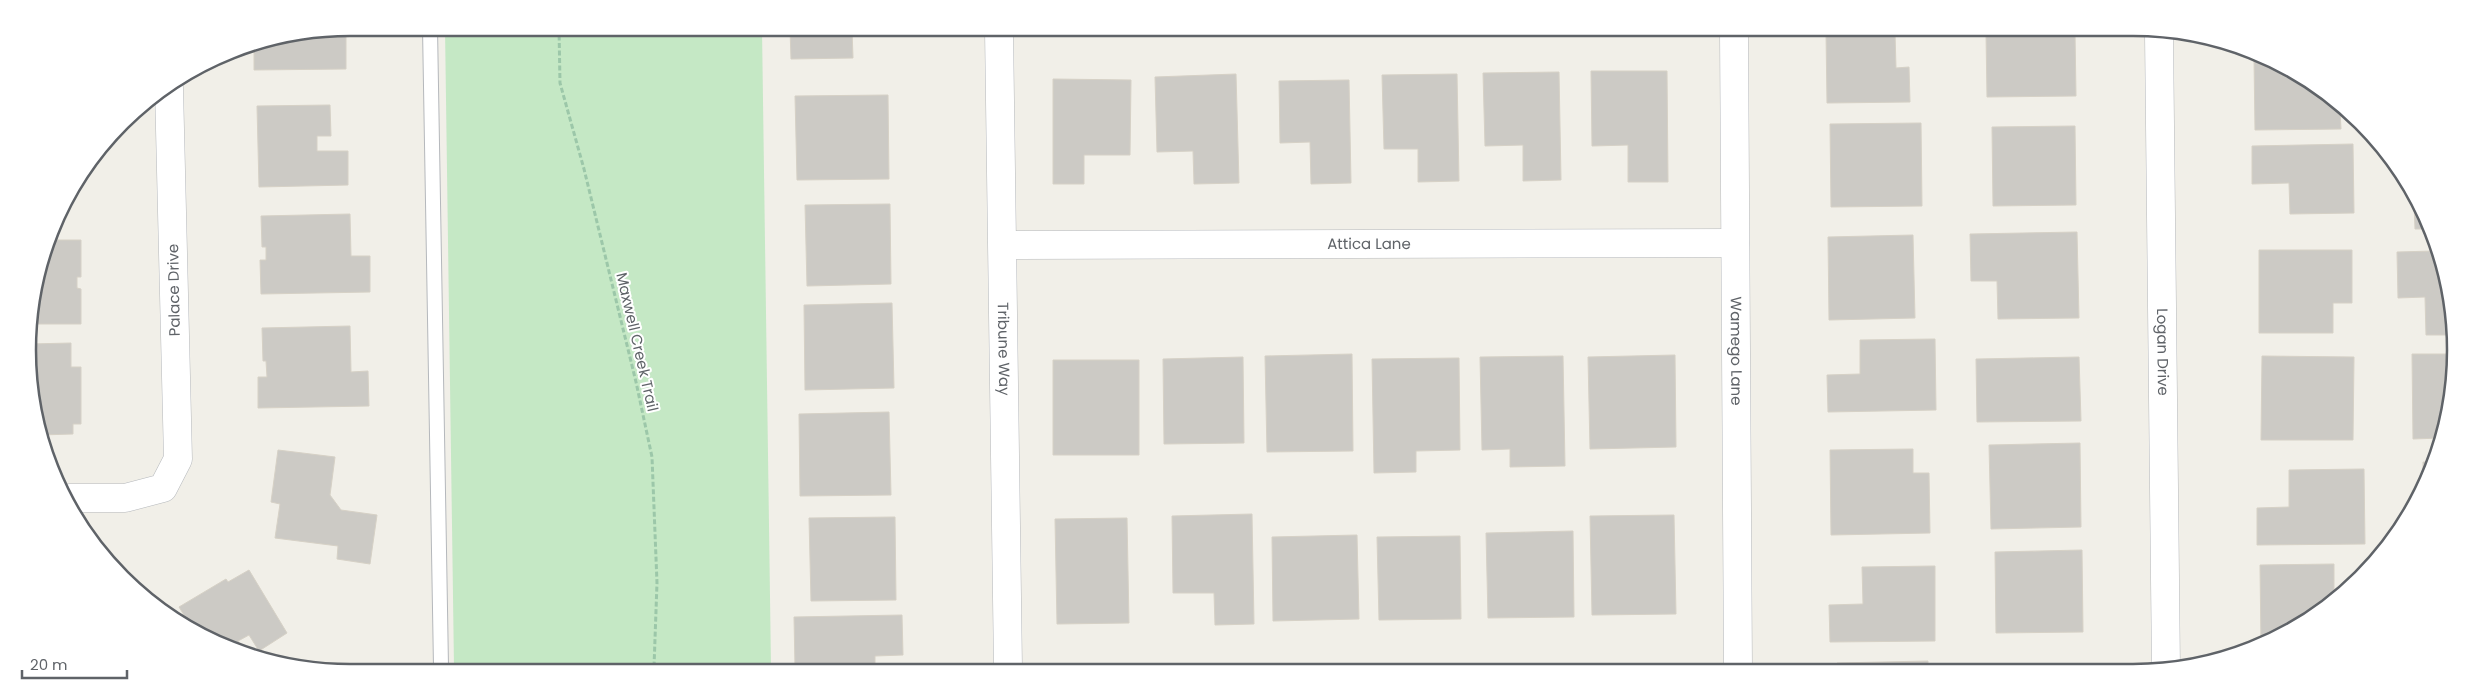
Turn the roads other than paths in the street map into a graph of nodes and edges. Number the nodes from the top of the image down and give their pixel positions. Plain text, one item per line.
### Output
1 (430, 36) edge
2 (999, 36) edge
3 (1734, 36) edge
4 (2159, 38) edge
5 (168, 95) edge
6 (1735, 243) junction
7 (1004, 245) junction
8 (74, 498) edge
9 (2166, 662) edge
10 (441, 664) edge
11 (1008, 664) edge
12 (1738, 664) edge

1 - 10 lane
2 - 7 street, Tribune Way
3 - 6 street, Wamego Lane
4 - 9 street, Logan Drive
5 - 8 street, Palace Drive
6 - 7 street, Attica Lane
6 - 12 street, Wamego Lane
7 - 11 street, Tribune Way

